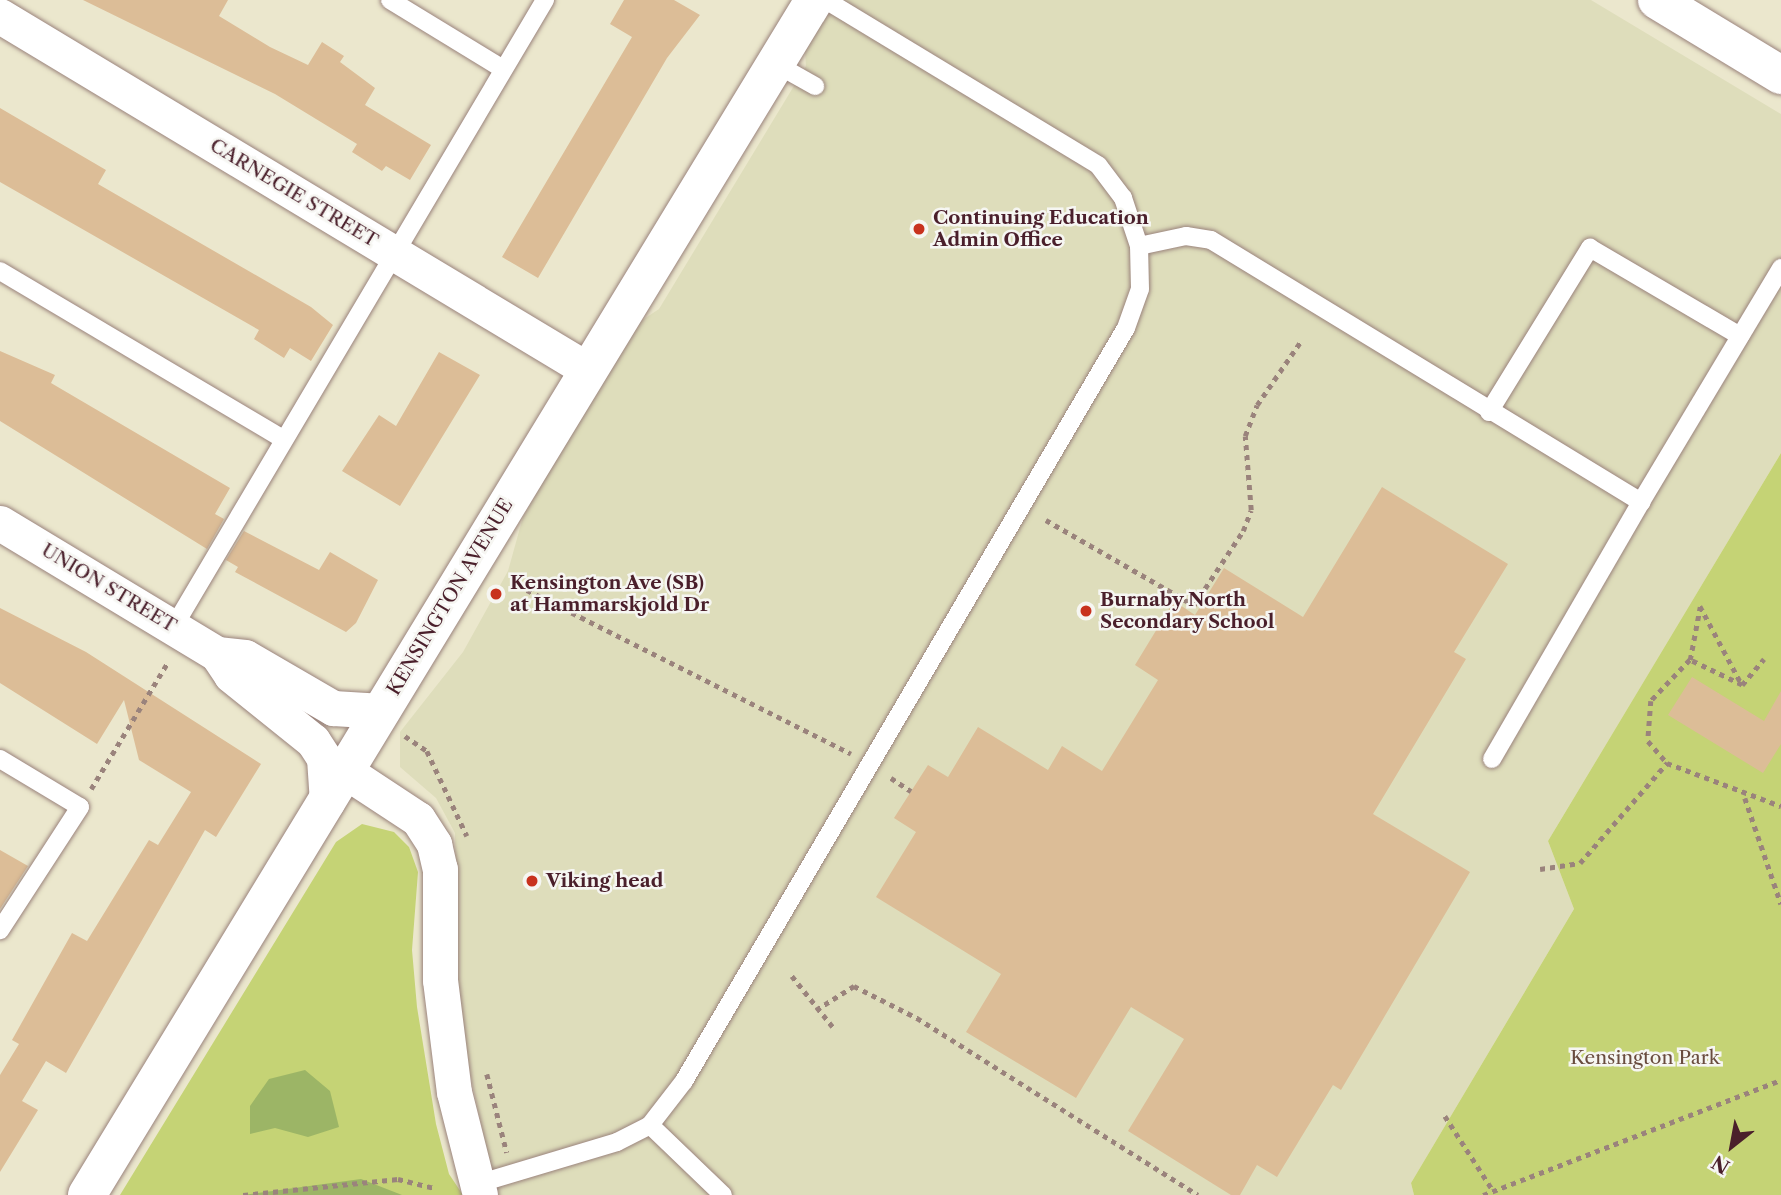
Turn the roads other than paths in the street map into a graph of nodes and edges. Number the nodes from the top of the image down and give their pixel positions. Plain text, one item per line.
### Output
1 (390, 0) edge
2 (545, 0) edge
3 (1657, 0) edge
4 (811, 2) edge
5 (0, 16) edge
6 (775, 64) junction
7 (503, 69) junction
8 (1781, 75) edge
9 (815, 86) dead end
10 (1139, 246) junction
11 (395, 254) junction
12 (1781, 268) edge
13 (0, 271) edge
14 (1740, 336) junction
15 (588, 370) junction
16 (1489, 412) junction
17 (283, 439) junction
18 (1641, 502) junction
19 (0, 523) edge
20 (179, 631) junction
21 (217, 654) junction
22 (382, 711) junction
23 (0, 759) edge
24 (1492, 759) dead end
25 (336, 786) junction
26 (0, 930) edge
27 (650, 1125) junction
28 (479, 1189) edge
29 (87, 1195) edge
30 (723, 1195) edge

1 - 7 lane
2 - 7 lane
3 - 8 street
4 - 6 street, KENSINGTON AVENUE
4 - 10 lane
5 - 11 street, CARNEGIE STREET
6 - 9 lane
6 - 15 street, KENSINGTON AVENUE
7 - 11 lane
10 - 16 lane
10 - 27 lane
11 - 15 street, CARNEGIE STREET
11 - 17 lane
12 - 14 lane
13 - 17 lane
14 - 16 lane
14 - 18 lane
15 - 22 street, KENSINGTON AVENUE
16 - 18 lane
17 - 20 lane
18 - 24 lane
19 - 20 street, UNION STREET
20 - 21 street, UNION STREET
21 - 22 street, UNION STREET
21 - 25 street, UNION STREET
22 - 25 street, KENSINGTON AVENUE
23 - 26 lane
25 - 28 street
25 - 29 street, KENSINGTON AVENUE
27 - 28 lane
27 - 30 lane

